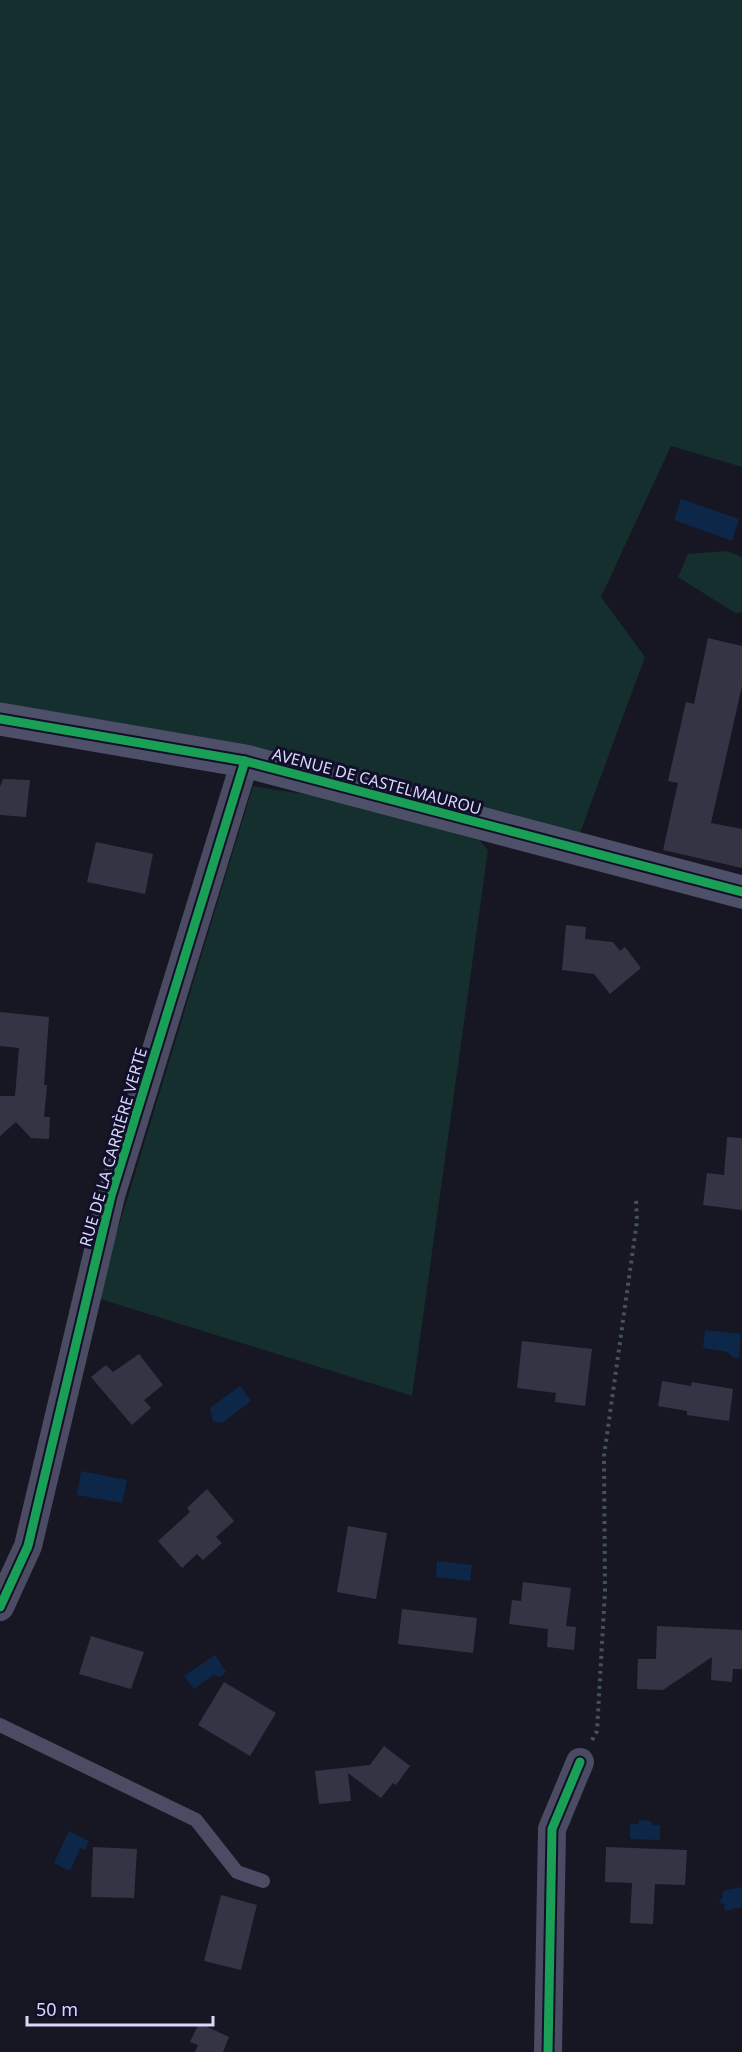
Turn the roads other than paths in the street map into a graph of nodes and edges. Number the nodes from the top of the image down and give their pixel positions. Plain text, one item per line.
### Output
1 (0, 719) edge
2 (245, 761) junction
3 (742, 892) edge
4 (0, 1607) edge
5 (0, 1725) edge
6 (580, 1762) road end
7 (263, 1881) dead end
8 (549, 2052) edge

1 - 2 street, AVENUE DE CASTELMAUROU
2 - 3 street, AVENUE DE CASTELMAUROU
2 - 4 street, RUE DE LA CARRIÈRE VERTE
5 - 7 lane
6 - 8 street

